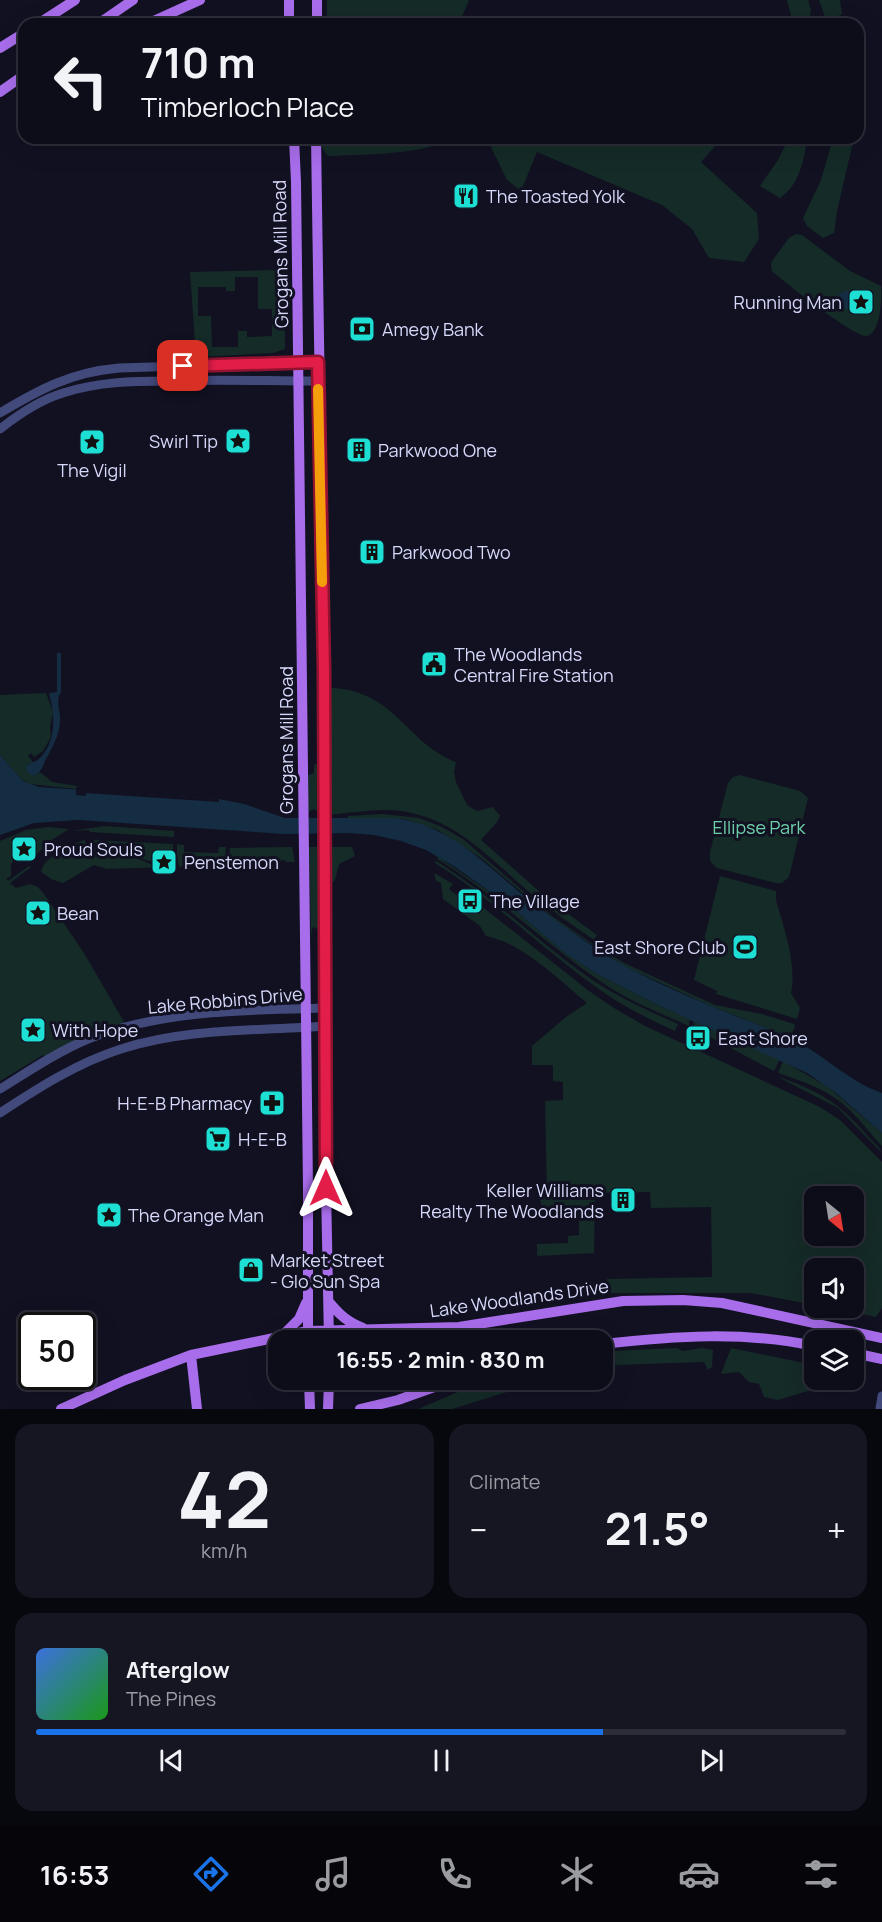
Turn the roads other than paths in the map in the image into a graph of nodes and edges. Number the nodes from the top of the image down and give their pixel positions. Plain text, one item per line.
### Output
1 (66, 0) edge
2 (75, 0) edge
3 (133, 0) edge
4 (200, 0) edge
5 (282, 0) edge
6 (289, 0) edge
7 (317, 2) edge
8 (44, 18) edge
9 (46, 18) edge
10 (107, 18) edge
11 (160, 18) edge
12 (288, 18) edge
13 (289, 18) edge
14 (317, 18) edge
15 (18, 37) edge
16 (0, 48) edge
17 (18, 79) edge
18 (18, 84) edge
19 (0, 92) edge
20 (294, 144) edge
21 (316, 144) edge
22 (298, 362) junction
23 (318, 362) junction
24 (119, 368) junction
25 (298, 381) junction
26 (318, 381) junction
27 (119, 382) junction
28 (0, 412) edge
29 (0, 429) edge
30 (325, 1008) junction
31 (305, 1009) junction
32 (184, 1017) junction
33 (325, 1026) junction
34 (306, 1028) junction
35 (185, 1035) junction
36 (89, 1039) junction
37 (98, 1058) junction
38 (0, 1089) edge
39 (0, 1113) edge
40 (308, 1294) junction
41 (329, 1302) junction
42 (288, 1330) edge
43 (308, 1330) edge
44 (329, 1330) edge
45 (369, 1330) joint
46 (882, 1338) edge
47 (268, 1339) edge
48 (613, 1343) edge
49 (804, 1344) edge
50 (191, 1355) junction
51 (864, 1355) edge
52 (882, 1359) edge
53 (174, 1362) junction
54 (193, 1376) junction
55 (309, 1390) edge
56 (329, 1390) edge
57 (426, 1390) edge
58 (882, 1396) edge
59 (62, 1409) edge
60 (197, 1409) edge
61 (310, 1409) edge
62 (328, 1409) edge
63 (360, 1409) edge
64 (880, 1409) edge

1 - 8 main road
2 - 9 main road
3 - 10 main road
4 - 11 main road
5 - 12 main road
6 - 13 main road
7 - 14 main road
15 - 16 main road
17 - 19 main road
18 - 19 main road
20 - 22 main road, Grogans Mill Road
21 - 23 main road, Grogans Mill Road
22 - 23 street
22 - 24 street
22 - 25 main road, Grogans Mill Road
23 - 26 main road, Grogans Mill Road
24 - 27 street
24 - 28 street
25 - 26 street
25 - 27 street
25 - 31 main road, Grogans Mill Road
26 - 30 main road, Grogans Mill Road
27 - 29 street
30 - 31 street, Lake Robbins Drive
30 - 33 main road, Grogans Mill Road
31 - 32 street, Lake Robbins Drive
31 - 34 main road, Grogans Mill Road
32 - 35 street
32 - 36 street, Lake Robbins Drive
33 - 34 street, Lake Robbins Drive
33 - 41 main road, Grogans Mill Road
34 - 35 street, Lake Robbins Drive
34 - 40 main road, Grogans Mill Road
35 - 37 street, Lake Robbins Drive
36 - 37 street
36 - 38 street, Lake Robbins Drive
37 - 39 street, Lake Robbins Drive
40 - 42 main road
40 - 43 main road, Grogans Mill Road
41 - 44 main road, Grogans Mill Road
41 - 45 main road
45 - 46 main road, Lake Woodlands Drive
47 - 50 main road, Lake Woodlands Drive
48 - 49 main road
50 - 53 main road, Lake Woodlands Drive
50 - 54 main road
51 - 52 main road
53 - 54 main road
53 - 59 main road, Lake Woodlands Drive
54 - 60 main road
55 - 61 main road
56 - 62 main road
57 - 63 main road
58 - 64 street

